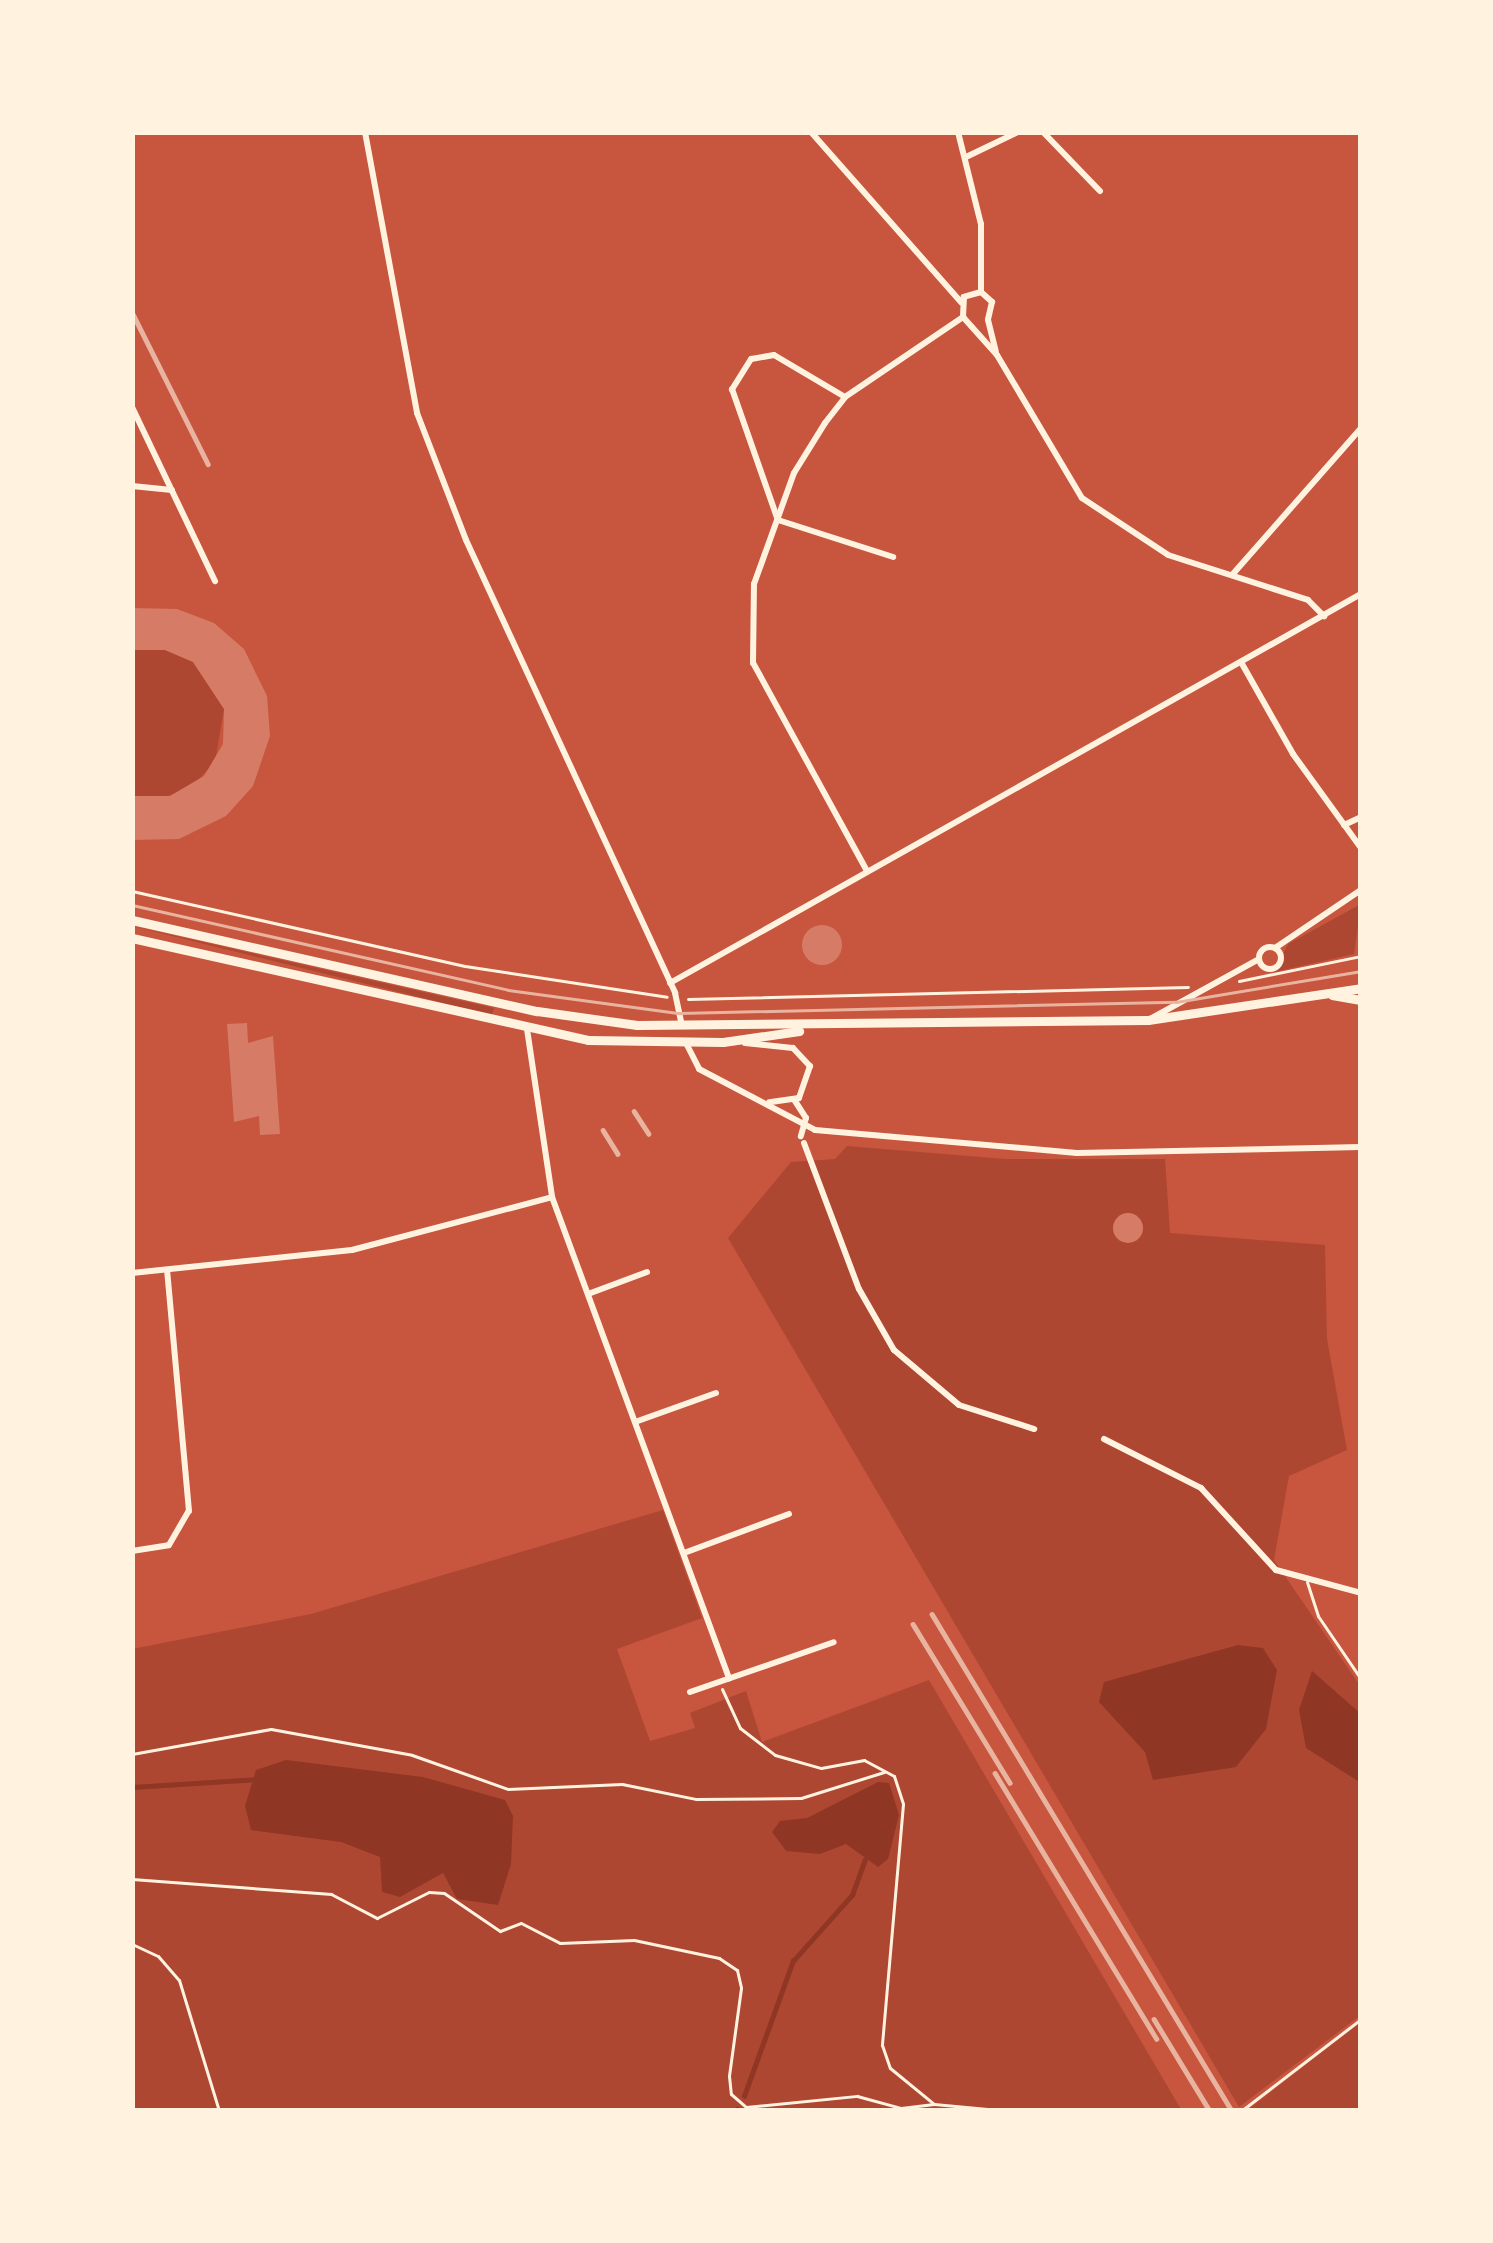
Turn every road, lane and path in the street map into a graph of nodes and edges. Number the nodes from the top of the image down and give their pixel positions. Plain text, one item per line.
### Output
1 (365, 132) edge
2 (812, 132) edge
3 (958, 132) edge
4 (1018, 132) edge
5 (1043, 132) edge
6 (966, 157) junction
7 (1100, 191) dead end
8 (981, 292) junction
9 (961, 302) junction
10 (963, 317) junction
11 (988, 320) junction
12 (974, 324) junction
13 (997, 355) junction
14 (845, 397) junction
15 (132, 407) edge
16 (1361, 428) edge
17 (132, 486) edge
18 (172, 490) junction
19 (778, 520) junction
20 (893, 557) dead end
21 (1232, 575) junction
22 (215, 581) dead end
23 (1361, 594) edge
24 (1324, 616) junction
25 (1241, 662) junction
26 (1361, 817) edge
27 (1344, 825) junction
28 (1361, 848) edge
29 (867, 872) junction
30 (1361, 890) edge
31 (132, 891) edge
32 (132, 920) edge
33 (132, 938) edge
34 (1275, 948) junction
35 (1361, 956) edge
36 (1258, 959) junction
37 (670, 983) junction
38 (1208, 986) junction
39 (1361, 988) edge
40 (1332, 995) junction
41 (676, 998) junction
42 (1361, 1000) edge
43 (1148, 1020) junction
44 (682, 1025) junction
45 (828, 1027) junction
46 (527, 1029) junction
47 (723, 1042) junction
48 (686, 1043) junction
49 (765, 1101) junction
50 (794, 1101) junction
51 (805, 1127) junction
52 (1361, 1147) edge
53 (552, 1197) junction
54 (167, 1270) junction
55 (647, 1272) dead end
56 (132, 1273) edge
57 (588, 1294) junction
58 (716, 1393) dead end
59 (635, 1422) junction
60 (1034, 1429) dead end
61 (1104, 1439) dead end
62 (789, 1514) dead end
63 (132, 1551) edge
64 (683, 1552) junction
65 (1307, 1582) junction
66 (1361, 1593) edge
67 (834, 1642) dead end
68 (729, 1678) junction
69 (1361, 1679) edge
70 (719, 1681) junction
71 (690, 1692) dead end
72 (132, 1754) edge
73 (884, 1772) junction
74 (132, 1879) edge
75 (132, 1944) edge
76 (1361, 2019) edge
77 (934, 2104) junction
78 (219, 2111) edge
79 (1009, 2111) edge
80 (1241, 2111) edge

1 - 37 street
2 - 9 street
3 - 6 street
4 - 6 street
5 - 7 street
6 - 8 street
8 - 9 street
8 - 11 street
9 - 10 street
10 - 12 street
10 - 14 street
11 - 12 street
11 - 13 street
12 - 13 street
13 - 21 street
14 - 19 street
14 - 19 street
15 - 18 street
16 - 21 street
17 - 18 street
18 - 22 street
19 - 20 street
19 - 29 street
21 - 24 street
23 - 24 street
24 - 25 street
25 - 27 street
25 - 29 street
26 - 27 street
27 - 28 street
29 - 37 street
30 - 34 street
31 - 41 path
32 - 44 main road
33 - 46 main road
34 - 36 street
34 - 36 street
35 - 38 path
36 - 38 street
37 - 41 street
38 - 41 path
38 - 43 street
39 - 40 main road
40 - 42 main road
40 - 43 main road
41 - 44 street
43 - 45 main road
44 - 45 main road
45 - 47 main road
46 - 48 main road
46 - 53 street
47 - 48 main road
47 - 50 street
48 - 49 street
49 - 50 street
49 - 51 street
50 - 51 street
51 - 52 street
51 - 60 street
53 - 54 street
53 - 57 street
54 - 56 street
54 - 63 street
55 - 57 street
57 - 59 street
58 - 59 street
59 - 64 street
61 - 65 street
62 - 64 street
64 - 68 street
65 - 66 street
65 - 69 lane
67 - 68 street
68 - 70 street
70 - 71 street
70 - 73 path
72 - 73 path
73 - 77 path
74 - 77 path
75 - 78 path
76 - 80 lane
77 - 79 path

